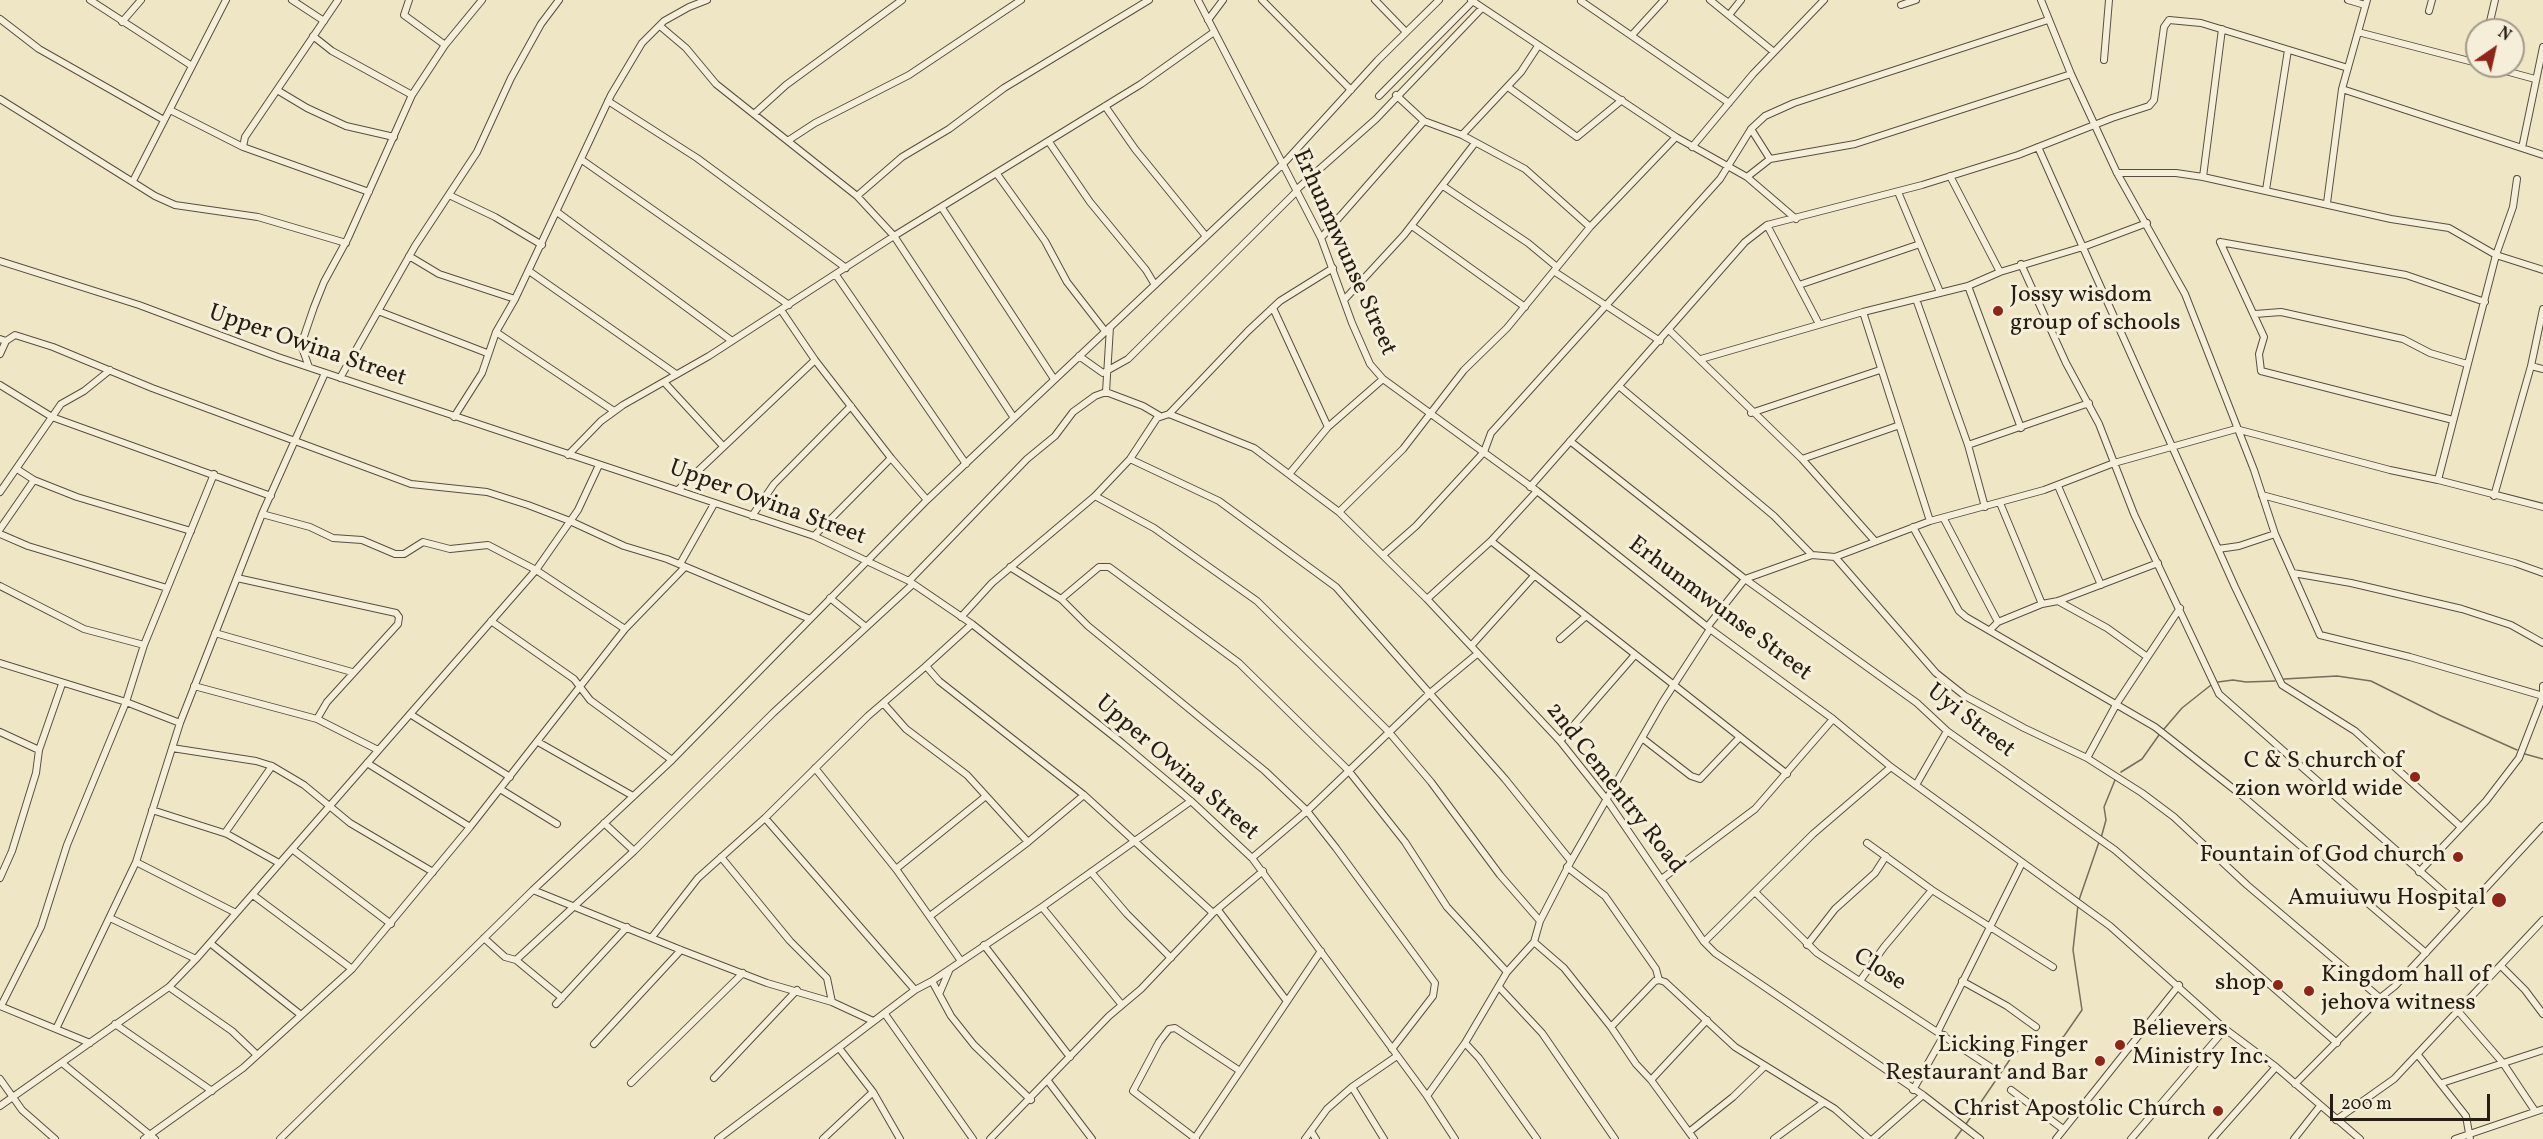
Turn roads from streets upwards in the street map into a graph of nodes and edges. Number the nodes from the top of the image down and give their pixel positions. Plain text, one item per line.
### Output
1 (90, 0) edge
2 (141, 0) edge
3 (226, 0) edge
4 (292, 0) edge
5 (338, 0) edge
6 (410, 0) edge
7 (482, 0) edge
8 (559, 0) edge
9 (684, 0) edge
10 (707, 0) edge
11 (902, 0) edge
12 (1021, 0) edge
13 (1149, 0) edge
14 (1198, 0) edge
15 (1223, 0) edge
16 (1262, 0) edge
17 (1375, 0) edge
18 (1439, 0) edge
19 (1664, 0) edge
20 (1710, 0) edge
21 (1741, 0) edge
22 (1824, 0) edge
23 (1916, 0) edge
24 (2041, 0) edge
25 (2109, 0) edge
26 (2348, 0) edge
27 (2432, 0) edge
28 (2495, 0) edge
29 (1473, 1) edge
30 (1581, 2) dead end
31 (2366, 2) edge
32 (1901, 5) dead end
33 (689, 7) junction
34 (1482, 8) junction
35 (2429, 11) dead end
36 (1729, 15) junction
37 (2491, 18) edge
38 (0, 19) edge
39 (1208, 20) junction
40 (2048, 20) junction
41 (324, 21) junction
42 (122, 22) junction
43 (660, 26) junction
44 (2222, 29) junction
45 (1214, 32) junction
46 (1406, 32) junction
47 (2358, 32) junction
48 (1632, 35) junction
49 (313, 36) junction
50 (445, 45) junction
51 (1538, 46) junction
52 (2543, 47) edge
53 (2288, 50) junction
54 (1774, 52) junction
55 (2104, 60) dead end
56 (2465, 60) edge
57 (192, 66) junction
58 (2348, 68) junction
59 (2071, 74) junction
60 (2525, 77) edge
61 (2535, 80) junction
62 (1508, 87) junction
63 (2342, 89) junction
64 (277, 90) junction
65 (1351, 90) junction
66 (412, 95) junction
67 (1396, 95) junction
68 (1379, 96) dead end
69 (0, 99) edge
70 (1622, 100) junction
71 (608, 101) junction
72 (1729, 103) junction
73 (1105, 106) junction
74 (170, 110) junction
75 (754, 114) junction
76 (164, 120) junction
77 (1424, 121) junction
78 (2096, 125) junction
79 (1751, 129) junction
80 (1462, 135) junction
81 (394, 137) junction
82 (1676, 138) junction
83 (789, 140) junction
84 (1049, 142) junction
85 (1476, 143) junction
86 (243, 147) junction
87 (1692, 147) junction
88 (2038, 147) junction
89 (2522, 148) junction
90 (2543, 155) edge
91 (1770, 159) junction
92 (582, 160) junction
93 (1284, 163) junction
94 (1729, 168) junction
95 (2117, 173) junction
96 (998, 174) junction
97 (1950, 176) junction
98 (1747, 177) junction
99 (2203, 177) junction
100 (2517, 179) dead end
101 (133, 182) junction
102 (1443, 186) junction
103 (2266, 190) junction
104 (1297, 191) junction
105 (369, 192) junction
106 (1898, 192) junction
107 (449, 195) junction
108 (857, 196) junction
109 (2327, 203) junction
110 (942, 208) junction
111 (557, 212) junction
112 (1796, 219) junction
113 (2147, 222) junction
114 (1767, 225) junction
115 (1412, 226) junction
116 (1590, 227) junction
117 (1205, 235) junction
118 (894, 236) junction
119 (1321, 238) junction
120 (346, 243) junction
121 (1920, 244) junction
122 (542, 245) junction
123 (2083, 247) junction
124 (2496, 255) junction
125 (409, 256) junction
126 (0, 261) edge
127 (2021, 264) junction
128 (846, 268) junction
129 (1333, 268) junction
130 (1556, 270) junction
131 (2543, 270) edge
132 (529, 271) junction
133 (2000, 272) junction
134 (836, 275) junction
135 (1155, 285) junction
136 (1799, 285) junction
137 (1968, 286) junction
138 (1940, 291) junction
139 (515, 299) junction
140 (1344, 300) junction
141 (1916, 300) junction
142 (2486, 302) junction
143 (789, 305) junction
144 (1607, 306) junction
145 (1525, 307) junction
146 (1273, 308) junction
147 (2543, 309) edge
148 (781, 310) junction
149 (378, 311) junction
150 (1863, 312) junction
151 (2255, 314) junction
152 (1819, 324) junction
153 (1107, 329) junction
154 (1670, 330) junction
155 (496, 332) junction
156 (3, 340) edge
157 (732, 341) junction
158 (1660, 341) junction
159 (487, 353) junction
160 (0, 354) edge
161 (1079, 356) junction
162 (1701, 359) junction
163 (815, 360) junction
164 (2467, 364) junction
165 (2531, 366) junction
166 (309, 368) junction
167 (2543, 369) edge
168 (110, 370) junction
169 (1881, 370) junction
170 (325, 373) junction
171 (1106, 373) junction
172 (676, 374) junction
173 (340, 378) junction
174 (1054, 379) junction
175 (1383, 379) junction
176 (664, 382) junction
177 (0, 386) edge
178 (1620, 387) junction
179 (1106, 392) junction
180 (2089, 402) junction
181 (851, 406) junction
182 (614, 411) junction
183 (1751, 413) junction
184 (1169, 414) junction
185 (1430, 415) junction
186 (1160, 416) junction
187 (52, 417) junction
188 (454, 417) junction
189 (1014, 418) junction
190 (2453, 420) junction
191 (1897, 426) junction
192 (1328, 427) junction
193 (2021, 428) junction
194 (2236, 429) junction
195 (1570, 441) junction
196 (294, 443) junction
197 (723, 446) junction
198 (1968, 446) junction
199 (2175, 448) junction
200 (1484, 452) junction
201 (568, 455) junction
202 (891, 458) junction
203 (1130, 459) junction
204 (1802, 459) junction
205 (2114, 463) junction
206 (966, 464) junction
207 (599, 465) junction
208 (17, 469) junction
209 (1290, 473) junction
210 (214, 474) junction
211 (34, 480) junction
212 (2439, 480) junction
213 (2058, 486) junction
214 (1530, 487) junction
215 (679, 489) junction
216 (1536, 491) junction
217 (0, 492) edge
218 (2262, 495) junction
219 (271, 496) junction
220 (1095, 496) junction
221 (2494, 496) junction
222 (927, 500) junction
223 (2000, 503) junction
224 (714, 504) junction
225 (1986, 507) junction
226 (2543, 507) edge
227 (1339, 512) junction
228 (262, 514) junction
229 (752, 516) junction
230 (1944, 519) junction
231 (570, 521) junction
232 (1930, 521) junction
233 (1913, 527) junction
234 (0, 529) edge
235 (192, 531) junction
236 (0, 534) edge
237 (2275, 534) junction
238 (814, 536) junction
239 (1874, 540) junction
240 (1491, 541) junction
241 (2218, 549) junction
242 (1383, 555) junction
243 (1812, 555) junction
244 (1835, 557) junction
245 (866, 560) junction
246 (2158, 563) junction
247 (682, 566) junction
248 (1010, 567) junction
249 (536, 570) junction
250 (2293, 573) junction
251 (2543, 573) edge
252 (1534, 576) junction
253 (237, 578) junction
254 (1745, 579) junction
255 (911, 582) junction
256 (2101, 585) junction
257 (0, 586) edge
258 (167, 588) junction
259 (830, 598) junction
260 (1427, 599) junction
261 (1061, 600) junction
262 (2058, 601) junction
263 (2042, 604) junction
264 (2180, 608) junction
265 (961, 617) junction
266 (1585, 617) junction
267 (810, 619) junction
268 (491, 621) junction
269 (1998, 622) junction
270 (972, 624) junction
271 (866, 627) junction
272 (1709, 628) junction
273 (625, 629) junction
274 (1990, 630) junction
275 (215, 633) junction
276 (1560, 639) dead end
277 (2543, 643) edge
278 (144, 645) junction
279 (1471, 646) junction
280 (1477, 654) junction
281 (1634, 656) junction
282 (2146, 656) junction
283 (0, 663) edge
284 (926, 666) junction
285 (352, 672) junction
286 (62, 684) junction
287 (194, 686) junction
288 (1673, 686) junction
289 (2543, 686) edge
290 (581, 689) junction
291 (1430, 693) junction
292 (2543, 696) edge
293 (126, 702) junction
294 (2117, 703) junction
295 (884, 704) junction
296 (410, 714) junction
297 (316, 719) junction
298 (1833, 719) junction
299 (180, 723) junction
300 (1388, 731) junction
301 (1947, 731) junction
302 (0, 732) edge
303 (1740, 737) junction
304 (1642, 738) junction
305 (1560, 741) junction
306 (538, 742) junction
307 (172, 748) junction
308 (39, 750) junction
309 (378, 750) junction
310 (2087, 758) junction
311 (672, 760) junction
312 (367, 763) junction
313 (272, 766) junction
314 (1891, 767) junction
315 (815, 768) junction
316 (1348, 771) junction
317 (1787, 774) junction
318 (510, 777) junction
319 (1916, 785) junction
320 (500, 789) junction
321 (1084, 795) junction
322 (633, 796) junction
323 (986, 796) junction
324 (1607, 800) junction
325 (1191, 801) junction
326 (331, 804) junction
327 (152, 810) junction
328 (1307, 811) junction
329 (765, 818) junction
330 (604, 823) junction
331 (557, 824) dead end
332 (2543, 826) edge
333 (2461, 827) junction
334 (470, 828) junction
335 (225, 833) junction
336 (1137, 841) junction
337 (1028, 842) junction
338 (1867, 843) dead end
339 (292, 849) junction
340 (634, 851) junction
341 (1886, 856) junction
342 (721, 857) junction
343 (1252, 858) junction
344 (136, 862) junction
345 (2022, 863) junction
346 (279, 864) junction
347 (1569, 864) junction
348 (896, 869) junction
349 (1263, 871) junction
350 (434, 872) junction
351 (1091, 872) junction
352 (2419, 872) junction
353 (0, 878) edge
354 (1663, 878) junction
355 (533, 890) junction
356 (1932, 890) junction
357 (1755, 892) junction
358 (253, 895) junction
359 (573, 906) junction
360 (1042, 907) junction
361 (2464, 910) junction
362 (1216, 912) junction
363 (236, 913) junction
364 (930, 916) junction
365 (110, 918) junction
366 (2543, 920) edge
367 (1540, 921) junction
368 (391, 924) junction
369 (1990, 925) junction
370 (627, 927) junction
371 (652, 937) junction
372 (484, 938) junction
373 (1534, 942) junction
374 (1704, 942) junction
375 (210, 943) junction
376 (984, 945) junction
377 (1807, 945) junction
378 (681, 950) junction
379 (1321, 951) junction
380 (2426, 953) junction
381 (1171, 958) junction
382 (196, 959) junction
383 (516, 960) junction
384 (961, 961) junction
385 (2500, 966) junction
386 (2053, 967) dead end
387 (950, 968) junction
388 (352, 969) junction
389 (1507, 972) junction
390 (743, 973) junction
391 (1659, 980) junction
392 (932, 981) junction
393 (1860, 981) junction
394 (1962, 981) junction
395 (2179, 985) junction
396 (169, 987) junction
397 (1499, 987) junction
398 (797, 990) junction
399 (915, 990) junction
400 (940, 992) junction
401 (562, 998) junction
402 (2380, 998) junction
403 (1286, 1000) junction
404 (832, 1002) junction
405 (556, 1004) dead end
406 (1122, 1005) junction
407 (1, 1006) edge
408 (2458, 1011) junction
409 (885, 1014) junction
410 (2543, 1014) edge
411 (301, 1015) junction
412 (1707, 1020) junction
413 (873, 1021) junction
414 (115, 1024) junction
415 (1611, 1027) junction
416 (2036, 1028) dead end
417 (56, 1029) junction
418 (2224, 1029) junction
419 (1941, 1033) junction
420 (90, 1043) junction
421 (1465, 1043) junction
422 (2337, 1043) junction
423 (594, 1044) dead end
424 (839, 1048) junction
425 (1392, 1049) junction
426 (2543, 1050) edge
427 (257, 1055) junction
428 (2418, 1055) junction
429 (1397, 1056) junction
430 (1070, 1057) junction
431 (62, 1063) junction
432 (2503, 1063) junction
433 (1764, 1067) junction
434 (2276, 1067) junction
435 (1992, 1068) dead end
436 (1240, 1071) junction
437 (714, 1078) dead end
438 (0, 1079) edge
439 (1651, 1080) junction
440 (1048, 1081) junction
441 (631, 1083) dead end
442 (2442, 1083) junction
443 (2295, 1084) junction
444 (1352, 1087) junction
445 (1913, 1090) junction
446 (2011, 1090) dead end
447 (212, 1091) junction
448 (873, 1092) junction
449 (1923, 1095) junction
450 (14, 1096) junction
451 (1426, 1096) junction
452 (1031, 1100) junction
453 (1823, 1103) junction
454 (0, 1106) edge
455 (2320, 1106) junction
456 (2543, 1109) edge
457 (2535, 1111) junction
458 (2336, 1120) junction
459 (2063, 1129) junction
460 (1311, 1131) junction
461 (1689, 1132) junction
462 (2471, 1136) edge
463 (150, 1138) edge
464 (1195, 1138) edge
465 (55, 1139) edge
466 (280, 1139) edge
467 (718, 1139) edge
468 (823, 1139) edge
469 (900, 1139) edge
470 (973, 1139) edge
471 (990, 1139) edge
472 (1092, 1139) edge
473 (1305, 1139) edge
474 (1316, 1139) edge
475 (1384, 1139) edge
476 (1455, 1139) edge
477 (1537, 1139) edge
478 (1615, 1139) edge
479 (1694, 1139) edge
480 (1774, 1139) edge
481 (1871, 1139) edge
482 (1980, 1139) edge
483 (2056, 1139) edge
484 (2131, 1139) edge
485 (2212, 1139) edge
486 (2294, 1139) edge
487 (2360, 1139) edge
488 (2455, 1139) edge

1 - 42 street
2 - 42 street
3 - 57 street
4 - 41 street
5 - 41 street
6 - 50 street
7 - 50 street
8 - 107 street
9 - 33 street
10 - 33 street
11 - 75 street
12 - 83 street
13 - 108 street
14 - 39 street, Erhunmwunse Street
15 - 39 street
16 - 65 street
17 - 46 street
18 - 46 street
19 - 48 street
20 - 36 street
21 - 36 street
22 - 54 street
23 - 32 street
24 - 40 street
25 - 55 street
26 - 31 street
27 - 35 street
28 - 37 street
29 - 34 street
29 - 68 street
30 - 48 street
31 - 47 street
33 - 43 street
34 - 51 street
34 - 67 street
36 - 54 street
38 - 76 street
39 - 45 street, Erhunmwunse Street
40 - 59 street
40 - 79 street
41 - 49 street
42 - 57 street
43 - 71 street
43 - 75 street
44 - 53 street
44 - 78 street
44 - 99 street
45 - 73 street
45 - 93 street, Erhunmwunse Street
46 - 65 street
47 - 56 street
47 - 58 street
48 - 72 street
49 - 64 street
49 - 66 street
50 - 66 street
51 - 62 street
51 - 70 street
52 - 61 street
53 - 58 street
53 - 103 street
54 - 72 street
57 - 74 street
58 - 63 street
59 - 78 street
59 - 91 street
60 - 61 street
61 - 89 street
62 - 70 street
62 - 80 street
63 - 89 street
63 - 109 street
64 - 81 street
64 - 86 street
65 - 93 street
66 - 81 street
67 - 77 street
67 - 104 street
69 - 101 street
70 - 82 street
71 - 92 street
71 - 128 street
72 - 87 street
73 - 84 street
73 - 117 street
74 - 76 street
74 - 86 street
75 - 83 street
76 - 101 street
77 - 80 street
77 - 119 street
78 - 88 street
78 - 95 street
79 - 91 street
79 - 94 street
80 - 85 street
81 - 105 street
82 - 87 street
82 - 116 street
83 - 108 street
84 - 96 street
84 - 135 street
85 - 102 street
85 - 116 street
86 - 105 street
87 - 94 street
88 - 97 street
88 - 123 street
89 - 90 street
91 - 98 street
92 - 111 street
92 - 143 street
93 - 104 street, Erhunmwunse Street
93 - 117 street
94 - 98 street
94 - 144 street
95 - 99 street
95 - 113 street
96 - 110 street
96 - 153 street
97 - 106 street
97 - 133 street
98 - 112 street
99 - 103 street
100 - 124 street
101 - 120 street
102 - 115 street
102 - 130 street
103 - 109 street
104 - 119 street, Erhunmwunse Street
104 - 171 street
105 - 120 street
106 - 112 street
106 - 121 street
107 - 122 street
107 - 125 street
108 - 118 street
109 - 124 street
110 - 118 street
110 - 174 street
111 - 122 street
111 - 157 street
112 - 114 street
113 - 123 street
113 - 194 street
114 - 136 street
114 - 154 street
115 - 140 street
115 - 145 street
116 - 130 street
117 - 135 street
118 - 128 street
118 - 189 street
119 - 129 street, Erhunmwunse Street
120 - 166 street
121 - 136 street
121 - 138 street
122 - 132 street
123 - 127 street
123 - 199 street
124 - 131 street
124 - 142 street
125 - 139 street
125 - 149 street
126 - 166 street, Upper Owina Street
127 - 133 street
127 - 180 street
128 - 134 street
129 - 140 street, Erhunmwunse Street
129 - 146 street
130 - 144 street
130 - 145 street
132 - 139 street
132 - 172 street
133 - 137 street
134 - 143 street
134 - 206 street
135 - 153 street
136 - 152 street
137 - 138 street
137 - 193 street
138 - 141 street
139 - 155 street
140 - 175 street, Erhunmwunse Street
141 - 150 street
141 - 198 street
142 - 151 street
142 - 164 street
143 - 148 street
144 - 158 street
144 - 200 street
145 - 185 street
146 - 184 street
146 - 192 street
147 - 165 street
148 - 157 street
148 - 163 street
149 - 159 street
149 - 173 street
150 - 152 street
150 - 169 street
151 - 164 street
151 - 190 street
152 - 162 street
153 - 161 street
153 - 171 street
154 - 158 street
154 - 162 street
155 - 159 street
155 - 182 street
156 - 160 street
156 - 168 street
157 - 172 street
158 - 178 street
159 - 188 street
161 - 171 street
161 - 174 street
162 - 183 street
163 - 181 street
163 - 197 street
164 - 190 street
165 - 167 street
165 - 221 street
166 - 170 street, Upper Owina Street
168 - 187 street
168 - 196 street
169 - 183 street
169 - 191 street
170 - 173 street, Upper Owina Street
170 - 196 street
171 - 179 street
172 - 176 street
173 - 188 street, Upper Owina Street
174 - 189 street
175 - 185 street, Erhunmwunse Street
175 - 192 street
176 - 182 street
176 - 197 street
177 - 187 street
178 - 195 street
178 - 243 street
179 - 186 street
179 - 255 street
180 - 193 street
180 - 205 street
181 - 202 street
181 - 229 street
182 - 201 street
183 - 204 street
184 - 186 street
184 - 209 street, 2nd Cementry Road
185 - 200 street, Erhunmwunse Street
185 - 227 street
186 - 203 street
187 - 208 street
187 - 210 street
188 - 201 street, Upper Owina Street
189 - 206 street
190 - 212 street
191 - 204 street
191 - 232 street
192 - 209 street
193 - 198 street
194 - 199 street
194 - 212 street
194 - 218 street
195 - 214 street
195 - 254 street, Uyi Street
196 - 219 street
196 - 231 street
197 - 215 street
198 - 225 street
199 - 205 street
199 - 241 street
200 - 214 street, Erhunmwunse Street
200 - 242 street
201 - 207 street, Upper Owina Street
202 - 222 street
202 - 238 street
203 - 220 street
203 - 291 street
204 - 239 street
205 - 213 street
205 - 246 street
206 - 222 street
207 - 215 street, Upper Owina Street
207 - 231 street
208 - 211 street
208 - 217 street
209 - 227 street, 2nd Cementry Road
210 - 219 street
210 - 235 street
211 - 234 street
211 - 235 street
212 - 221 street
213 - 223 street
213 - 256 street
214 - 216 street, Erhunmwunse Street
215 - 224 street, Upper Owina Street
216 - 240 street
216 - 272 street, Erhunmwunse Street
218 - 237 street
218 - 251 street
219 - 228 street
220 - 248 street
220 - 300 street
221 - 226 street
222 - 245 street
223 - 225 street
223 - 263 street
224 - 229 street, Upper Owina Street
224 - 247 street
225 - 230 street
227 - 242 street, 2nd Cementry Road
228 - 249 street
228 - 253 street
229 - 238 street, Upper Owina Street
230 - 232 street
230 - 269 street
231 - 247 street
231 - 249 street
232 - 233 street
233 - 239 street
233 - 274 street
235 - 258 street
236 - 258 street
237 - 241 street
237 - 250 street
238 - 245 street, Upper Owina Street
239 - 244 street
240 - 252 street
240 - 260 street
241 - 333 street
242 - 260 street, 2nd Cementry Road
243 - 244 street
243 - 254 street
244 - 310 street
245 - 255 street, Upper Owina Street
245 - 259 street
246 - 256 street
246 - 264 street
247 - 267 street
247 - 273 street
248 - 261 street
248 - 265 street
249 - 268 street
249 - 273 street
250 - 277 street
250 - 292 street
252 - 266 street
252 - 279 street
253 - 275 street
253 - 285 street
254 - 272 street
254 - 301 street, Uyi Street
255 - 265 street, Upper Owina Street
255 - 271 street
256 - 262 street
257 - 278 street
258 - 278 street
259 - 267 street
259 - 271 street
260 - 279 street, 2nd Cementry Road
261 - 316 street
261 - 328 street
262 - 263 street
262 - 282 street
263 - 269 street
264 - 282 street
264 - 352 street
265 - 270 street, Upper Owina Street
266 - 276 street
266 - 281 street
267 - 311 street
268 - 290 street
268 - 296 street
269 - 274 street
270 - 284 street
270 - 325 street, Upper Owina Street
271 - 340 street
272 - 288 street
272 - 298 street, Erhunmwunse Street
273 - 290 street
274 - 294 street
275 - 285 street
275 - 287 street
278 - 293 street
279 - 280 street, 2nd Cementry Road
280 - 291 street
280 - 305 street, 2nd Cementry Road
281 - 288 street
281 - 305 street
282 - 294 street
283 - 286 street
284 - 295 street
284 - 321 street
285 - 297 street
286 - 293 street
286 - 308 street
287 - 297 street
287 - 299 street
288 - 303 street
288 - 304 street
289 - 292 street
290 - 306 street
290 - 311 street
291 - 300 street
291 - 347 street
292 - 333 street
293 - 299 street
293 - 407 street
294 - 310 street
294 - 380 street
295 - 315 street
295 - 323 street
296 - 309 street
296 - 318 street
297 - 309 street
298 - 314 street, Erhunmwunse Street
298 - 317 street
299 - 307 street
300 - 316 street
300 - 367 street
301 - 319 street
301 - 422 street, Uyi Street
302 - 308 street
303 - 304 street
303 - 317 street
304 - 324 street
305 - 324 street, 2nd Cementry Road
306 - 318 street
306 - 322 street
307 - 313 street
307 - 327 street
308 - 353 street
309 - 312 street
310 - 402 street
311 - 322 street
312 - 326 street
312 - 334 street
313 - 326 street
313 - 335 street
314 - 319 street, Erhunmwunse Street
314 - 357 street
315 - 329 street
315 - 348 street
316 - 328 street
316 - 389 street
317 - 354 street
318 - 320 street
319 - 345 street, Erhunmwunse Street
320 - 331 street
320 - 334 street
321 - 336 street
321 - 337 street
322 - 330 street
323 - 337 street
323 - 348 street
324 - 347 street
324 - 354 street, 2nd Cementry Road
325 - 336 street
325 - 343 street, Upper Owina Street
326 - 339 street
326 - 350 street
327 - 335 street
327 - 344 street
328 - 343 street
328 - 425 street
329 - 342 street
329 - 399 street
330 - 340 street
330 - 355 street
332 - 361 street
333 - 352 street
334 - 350 street
335 - 346 street
336 - 351 street
336 - 362 street
337 - 364 street
338 - 341 street
339 - 346 street
339 - 368 street
340 - 359 street
341 - 356 street
341 - 377 street
342 - 371 street
342 - 404 street
343 - 349 street, Upper Owina Street
344 - 363 street
344 - 365 street
345 - 369 street
345 - 395 street, Erhunmwunse Street
346 - 358 street
347 - 367 street
347 - 391 street
348 - 364 street
349 - 362 street
349 - 379 street, Upper Owina Street
350 - 368 street
351 - 360 street
351 - 381 street
352 - 361 street
354 - 374 street, 2nd Cementry Road
355 - 359 street
355 - 372 street
356 - 369 street
356 - 393 street
357 - 374 street
357 - 377 street, Close
358 - 363 street
358 - 388 street
359 - 370 street
359 - 383 street
360 - 376 street
360 - 406 street
361 - 380 street
362 - 381 street
362 - 403 street
363 - 375 street
364 - 384 street
365 - 382 street
365 - 417 street
366 - 385 street
367 - 373 street
368 - 388 street
369 - 386 street
369 - 394 street
370 - 371 street
370 - 401 street
371 - 378 street
372 - 383 street
372 - 466 street
373 - 389 street
373 - 415 street
374 - 445 street, 2nd Cementry Road
375 - 382 street
375 - 411 street
376 - 384 street
376 - 430 street
377 - 393 street, Close
378 - 390 street
378 - 423 street
379 - 403 street
379 - 425 street, Upper Owina Street
380 - 402 street
381 - 406 street
382 - 396 street
383 - 401 street
384 - 387 street
385 - 408 street
385 - 410 street
387 - 392 street
387 - 400 street
388 - 411 street
389 - 397 street
390 - 398 street
390 - 441 street
391 - 412 street
391 - 415 street
392 - 399 street
392 - 400 street
393 - 419 street, Close
394 - 416 street
394 - 419 street
395 - 418 street, Erhunmwunse Street
395 - 459 street
396 - 414 street
396 - 427 street
397 - 421 street
397 - 478 street
398 - 404 street
398 - 437 street
399 - 409 street
400 - 452 street
401 - 405 street
402 - 422 street
403 - 436 street
404 - 413 street
406 - 430 street
407 - 417 street
408 - 428 street
408 - 432 street
409 - 413 street
409 - 470 street
411 - 427 street
412 - 433 street
412 - 439 street
413 - 424 street
414 - 420 street
414 - 447 street
415 - 439 street
417 - 420 street
418 - 434 street, Erhunmwunse Street
418 - 484 street
419 - 435 street, Close
419 - 445 street
420 - 431 street
421 - 451 street
421 - 477 street
422 - 443 street
424 - 448 street
424 - 467 street
425 - 429 street, Upper Owina Street
426 - 432 street
427 - 447 street
428 - 442 street
428 - 458 street
429 - 444 street
429 - 451 street, Upper Owina Street
430 - 440 street
431 - 450 street
431 - 463 street
432 - 442 street
432 - 457 street
433 - 453 street
433 - 461 street
434 - 443 street, Erhunmwunse Street
434 - 485 street
436 - 464 street
436 - 464 street
438 - 450 street
439 - 461 street
440 - 452 street
440 - 472 street
442 - 462 street
443 - 455 street, Erhunmwunse Street
444 - 460 street
444 - 475 street
445 - 449 street, 2nd Cementry Road
446 - 459 street
447 - 463 street
448 - 468 street
448 - 469 street
449 - 481 street
449 - 482 street, 2nd Cementry Road
450 - 454 street
450 - 465 street
451 - 476 street, Upper Owina Street
452 - 471 street
453 - 480 street
453 - 481 street
455 - 458 street, Erhunmwunse Street
455 - 486 street
456 - 457 street
457 - 462 street
458 - 487 street, Erhunmwunse Street
459 - 483 street
460 - 473 street
460 - 474 street
461 - 479 street
462 - 488 street

